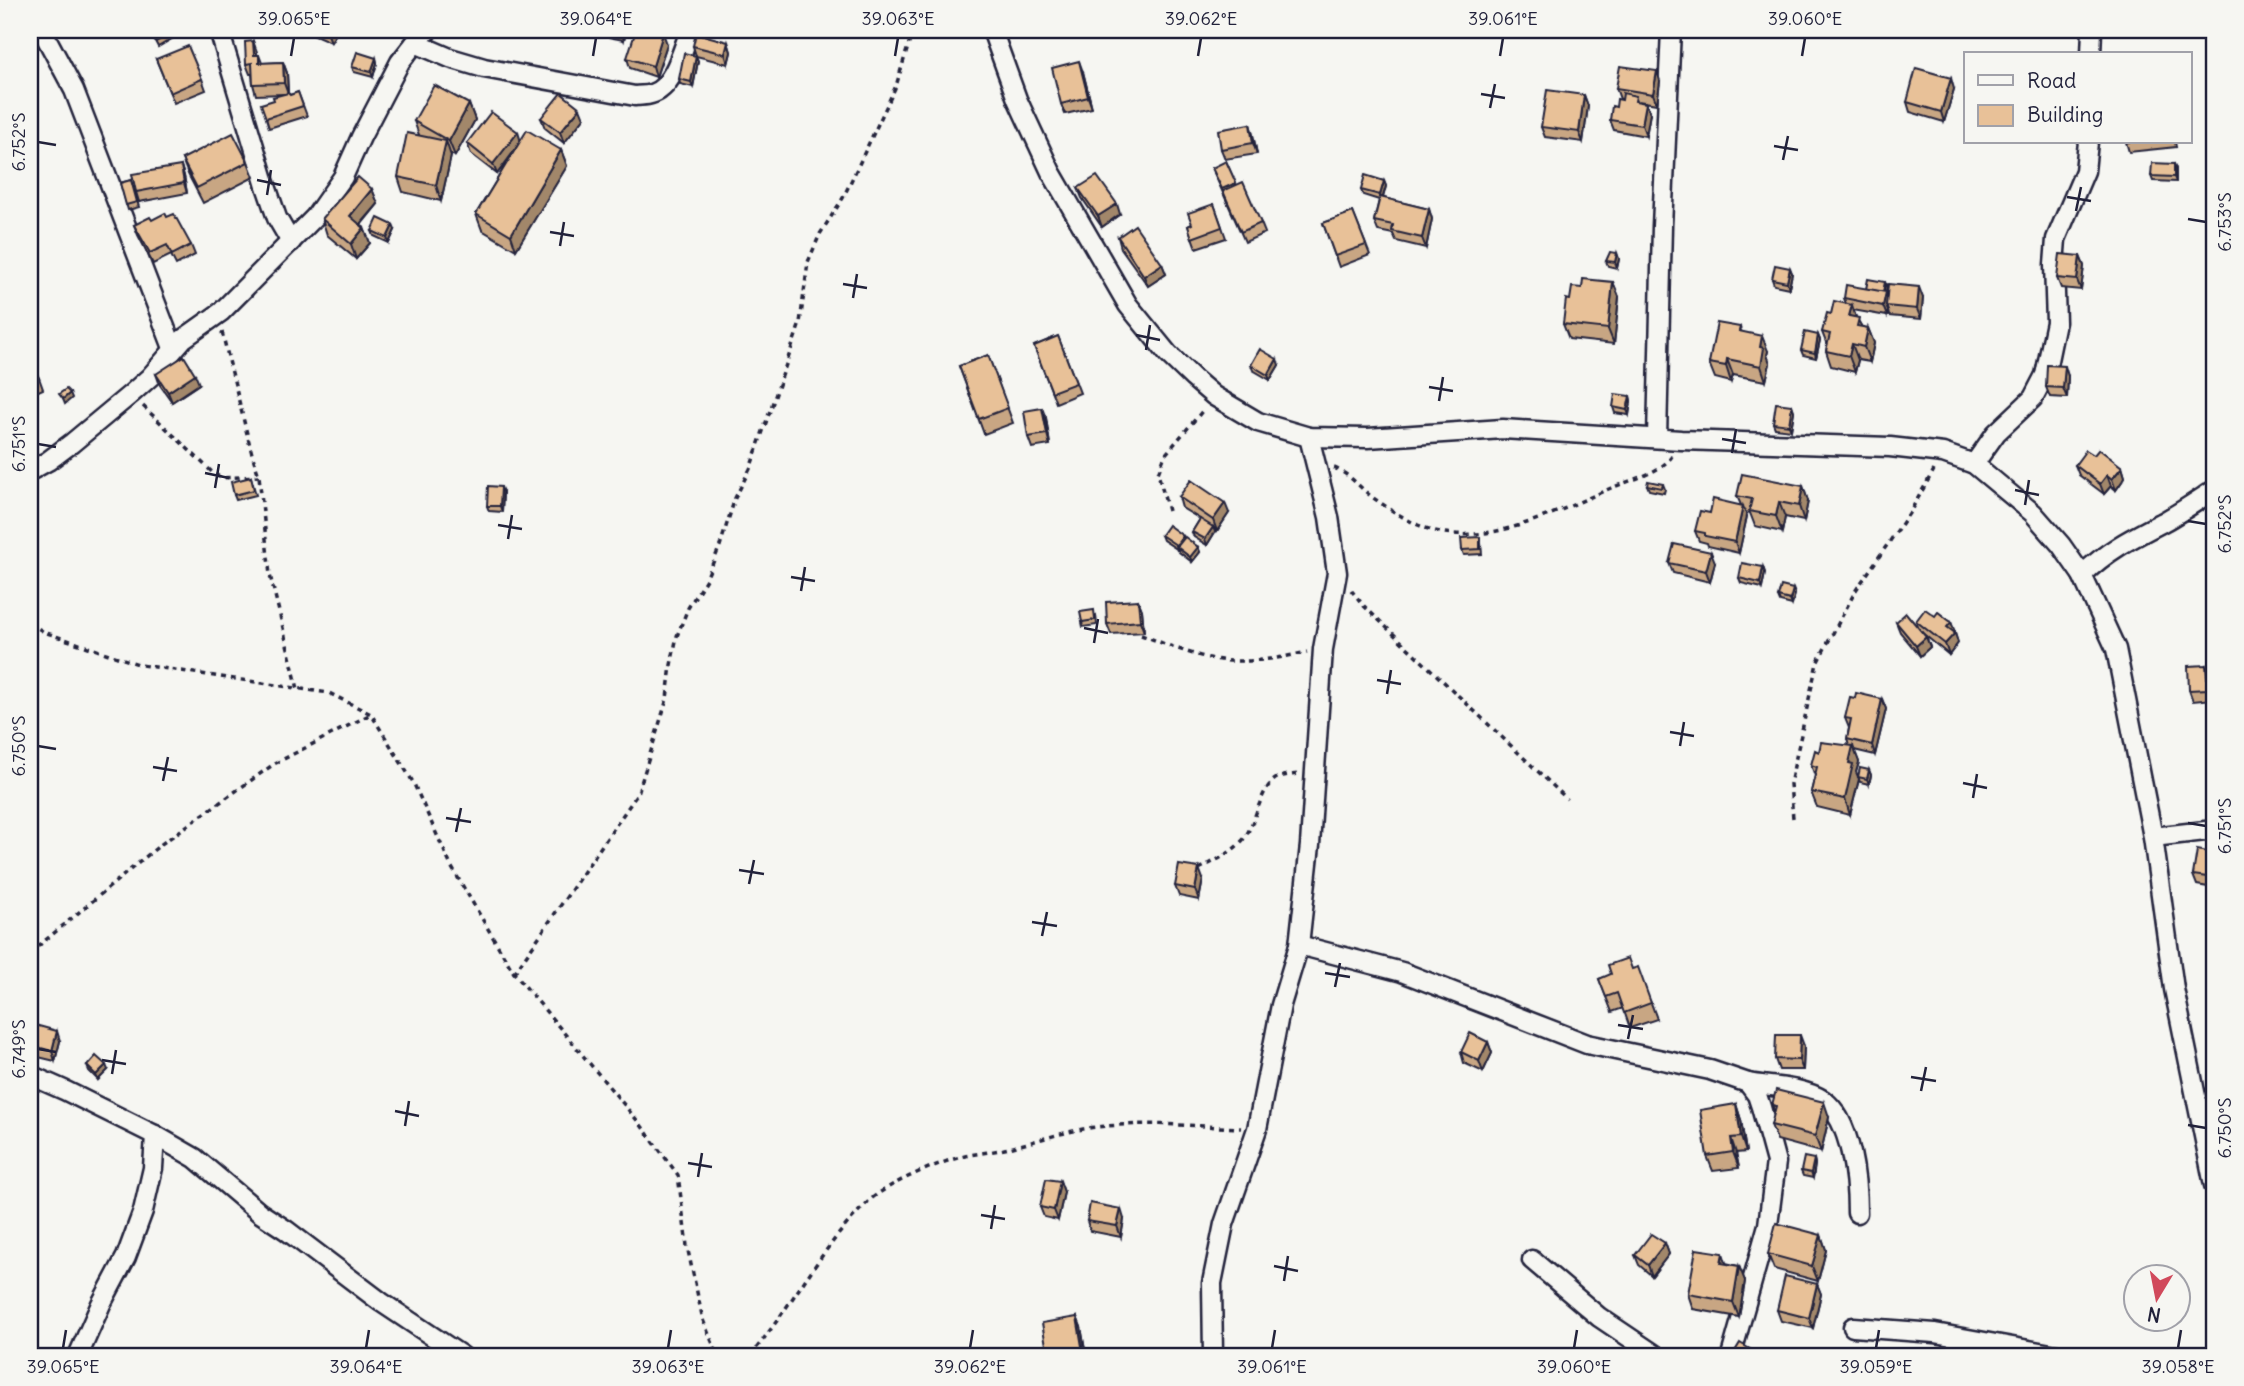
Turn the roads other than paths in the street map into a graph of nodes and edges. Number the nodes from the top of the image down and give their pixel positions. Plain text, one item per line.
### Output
1 (42, 30) edge
2 (219, 30) edge
3 (428, 30) edge
4 (690, 30) edge
5 (992, 30) edge
6 (1671, 30) edge
7 (2092, 30) edge
8 (415, 43) junction
9 (2091, 52) edge
10 (2088, 144) edge
11 (290, 243) junction
12 (173, 348) junction
13 (1309, 438) junction
14 (1657, 438) junction
15 (1974, 464) junction
16 (30, 471) edge
17 (2214, 490) edge
18 (2082, 575) junction
19 (2214, 830) edge
20 (2153, 837) junction
21 (1299, 945) junction
22 (30, 1075) edge
23 (1748, 1083) junction
24 (155, 1135) junction
25 (2214, 1185) edge
26 (1857, 1213) dead end
27 (1532, 1260) dead end
28 (1853, 1327) dead end
29 (436, 1348) edge
30 (78, 1356) edge
31 (463, 1356) edge
32 (1213, 1356) edge
33 (1657, 1356) edge
34 (1731, 1356) edge
35 (2062, 1356) edge

1 - 12 street
2 - 11 street
3 - 8 street
4 - 8 street
5 - 13 street
6 - 14 street
7 - 9 street
8 - 11 street
10 - 15 street
11 - 12 street
12 - 16 street
13 - 14 street
13 - 21 street
14 - 15 street
15 - 18 street
17 - 18 street
18 - 20 street
19 - 20 street
20 - 25 street
21 - 23 street
21 - 32 street
22 - 24 street
23 - 26 street
23 - 34 street
24 - 29 street
24 - 30 street
27 - 33 street
28 - 35 street
29 - 31 street

